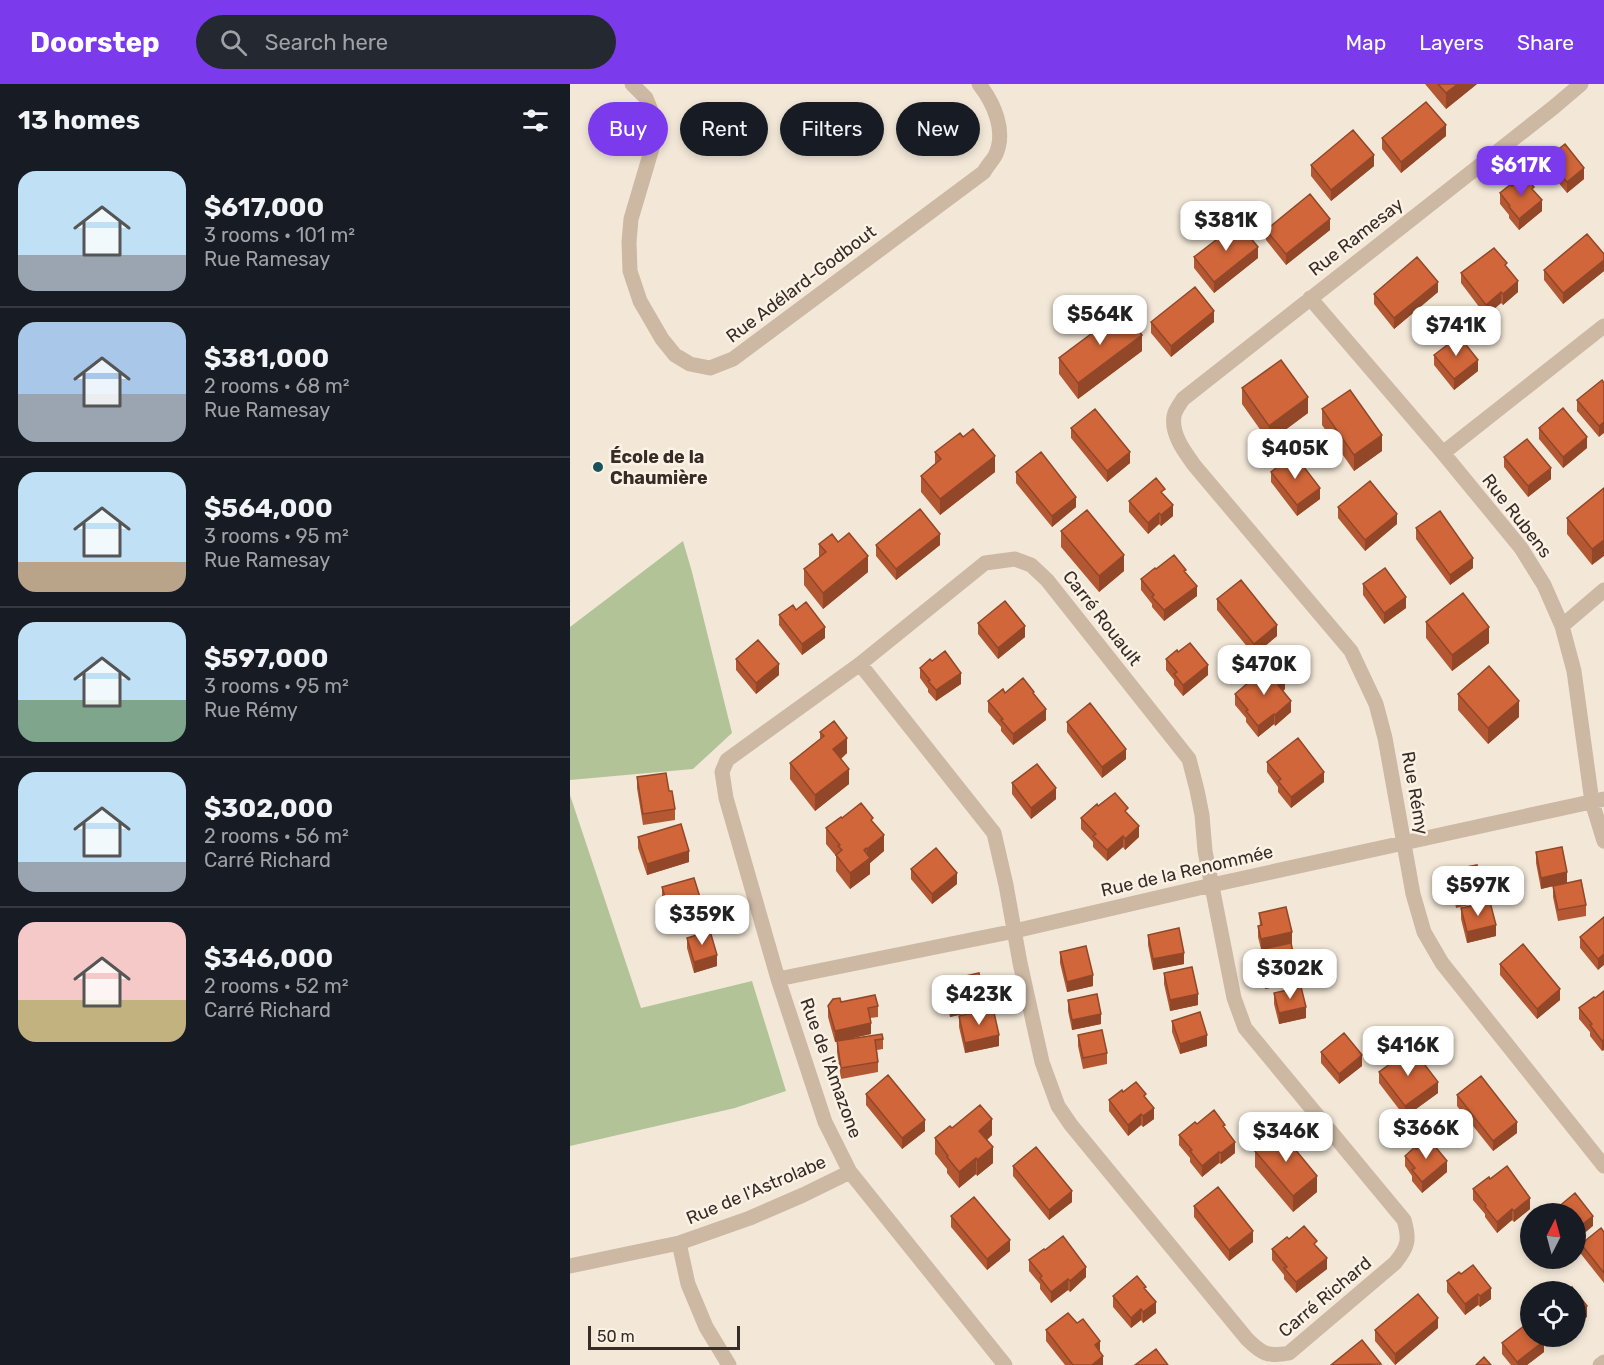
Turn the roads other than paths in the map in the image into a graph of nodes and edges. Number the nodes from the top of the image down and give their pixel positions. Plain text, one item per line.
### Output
1 (632, 84) edge
2 (979, 84) edge
3 (1581, 84) edge
4 (1310, 298) junction
5 (1604, 326) edge
6 (1175, 432) joint
7 (1443, 453) junction
8 (1604, 590) edge
9 (1562, 626) junction
10 (860, 664) junction
11 (722, 772) joint
12 (1598, 801) edge
13 (1604, 841) edge
14 (1404, 843) junction
15 (1212, 885) junction
16 (1015, 931) junction
17 (778, 979) junction
18 (1604, 1166) edge
19 (850, 1172) junction
20 (679, 1243) junction
21 (570, 1266) edge
22 (1604, 1362) edge
23 (729, 1365) edge
24 (1005, 1365) edge
25 (1600, 1365) edge

1 - 2 street, Rue Adélard-Godbout
3 - 4 street, Rue Ramesay
4 - 6 street, Rue Ramesay
4 - 7 street, Rue Rubens
5 - 7 street
6 - 14 street, Rue Rémy
7 - 9 street, Rue Rubens
8 - 9 street
9 - 12 street, Rue Rubens
10 - 11 street, Carré Rouault
10 - 15 street, Carré Rouault
10 - 16 street
11 - 17 street, Rue de l'Amazone
12 - 13 street, Rue Rubens
12 - 14 street, Rue de la Renommée
14 - 15 street, Rue de la Renommée
14 - 18 street, Rue Rémy
15 - 16 street, Rue de la Renommée
15 - 16 street, Carré Richard
16 - 17 street, Rue de la Renommée
17 - 19 street, Rue de l'Amazone
19 - 20 street, Rue de l'Astrolabe
19 - 24 street, Rue de l'Amazone
20 - 21 street, Rue de l'Astrolabe
20 - 23 street
22 - 25 street

